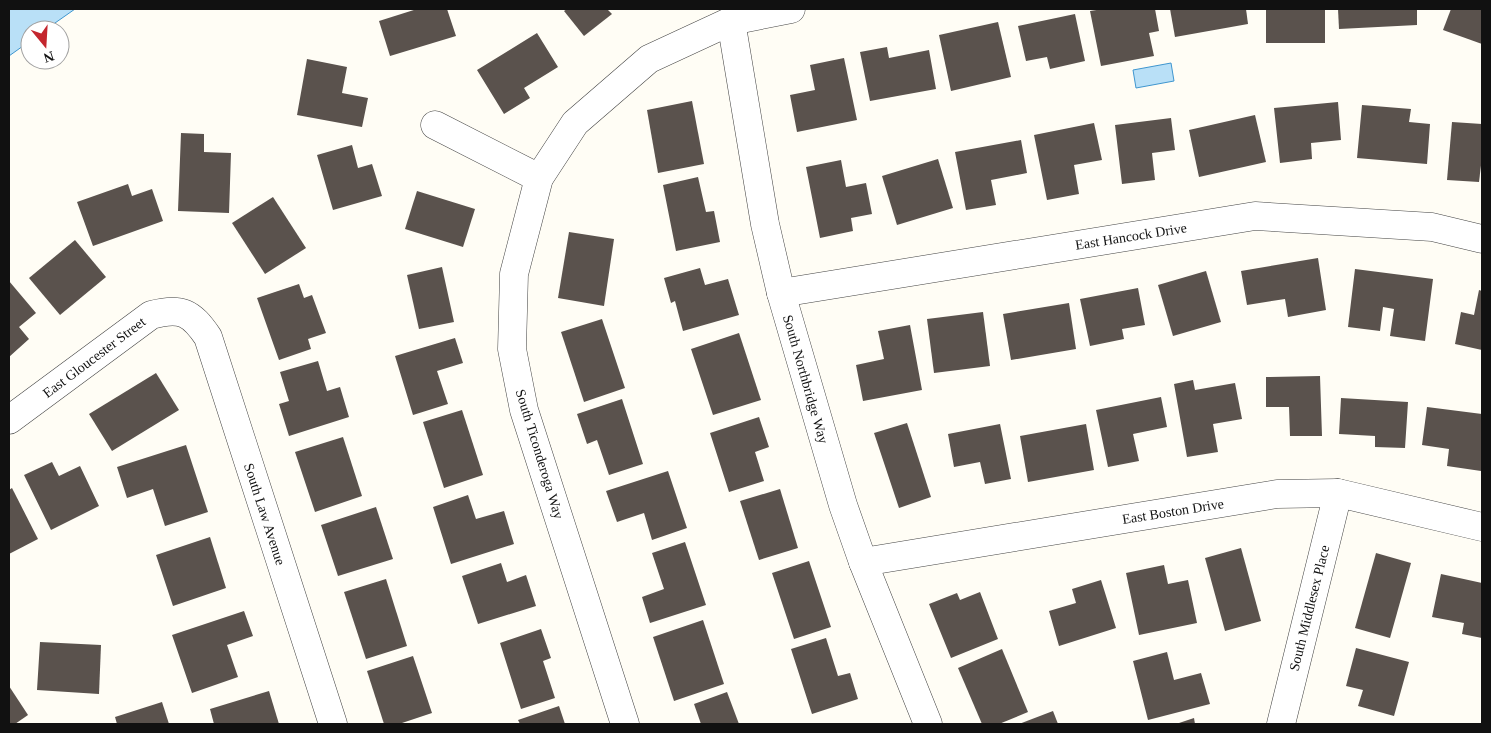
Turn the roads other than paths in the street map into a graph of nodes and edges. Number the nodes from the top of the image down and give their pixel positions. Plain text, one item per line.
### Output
1 (791, 9) edge
2 (731, 21) junction
3 (435, 125) dead end
4 (540, 178) junction
5 (1482, 239) edge
6 (781, 293) junction
7 (184, 313) joint
8 (9, 420) edge
9 (1338, 493) junction
10 (1482, 528) edge
11 (862, 562) junction
12 (333, 724) edge
13 (625, 724) edge
14 (928, 724) edge
15 (1281, 724) edge

1 - 2 street, South Ticonderoga Way
2 - 4 street, South Ticonderoga Way
2 - 6 street, South Northbridge Way
3 - 4 street
4 - 13 street, South Ticonderoga Way
5 - 6 street, East Hancock Drive
6 - 11 street, South Northbridge Way
7 - 8 street, East Gloucester Street
7 - 12 street, South Law Avenue
9 - 10 street, East Boston Drive
9 - 11 street, East Boston Drive
9 - 15 street, South Middlesex Place
11 - 14 street, South Northbridge Way

